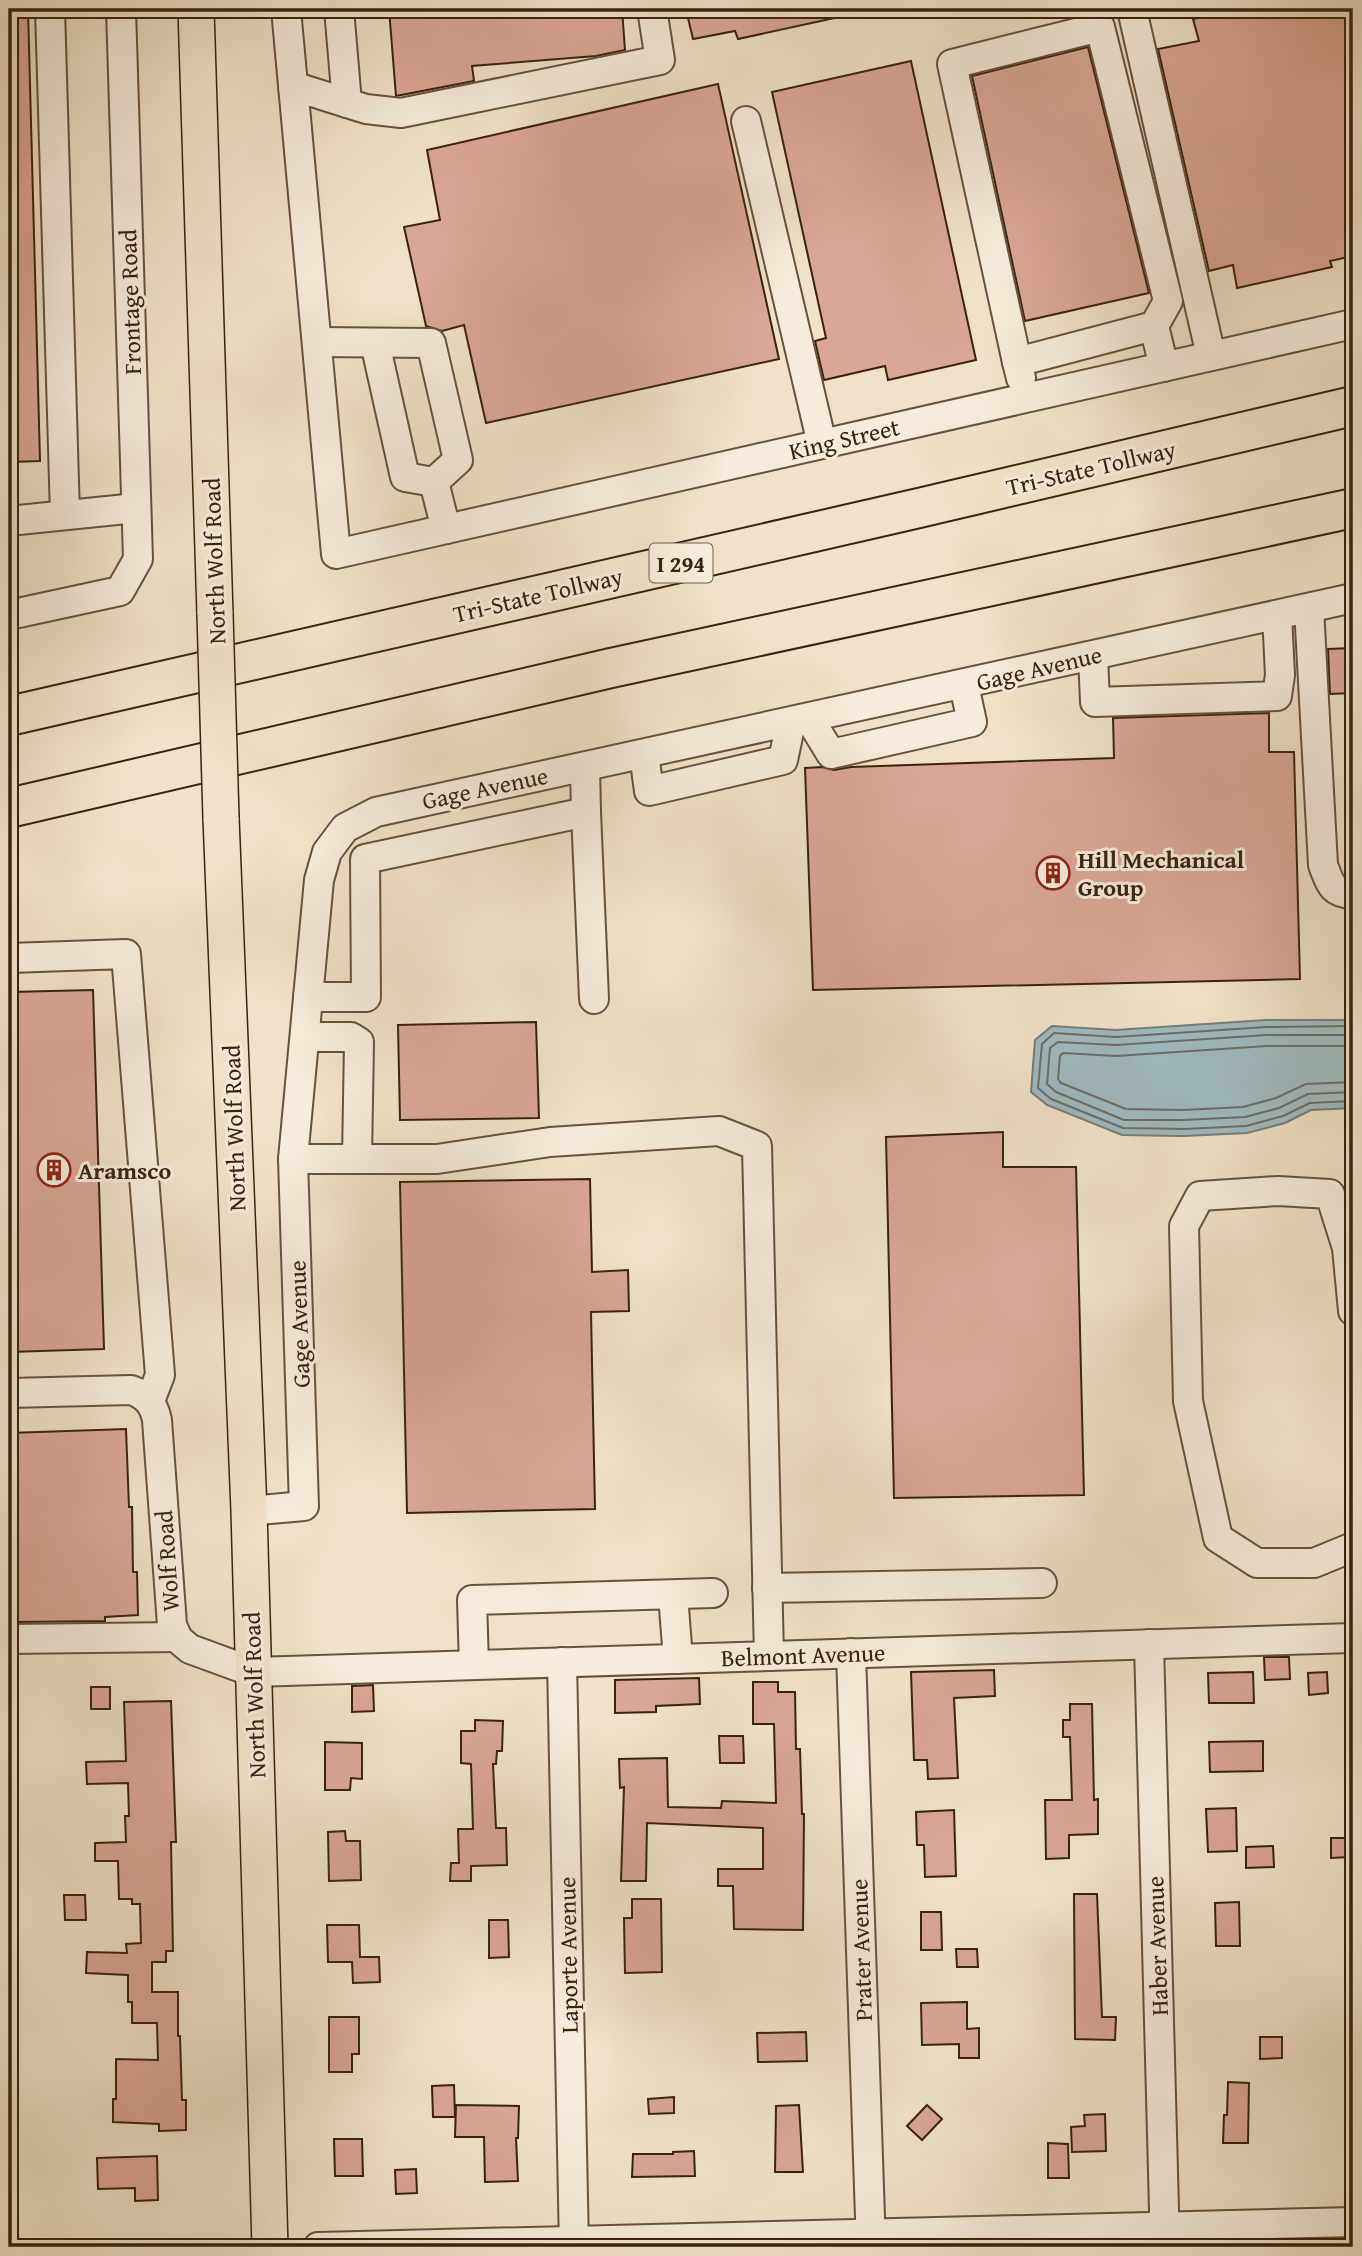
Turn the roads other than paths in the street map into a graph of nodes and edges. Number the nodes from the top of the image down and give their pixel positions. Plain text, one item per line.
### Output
1 (50, 9) edge
2 (121, 9) edge
3 (197, 9) edge
4 (286, 9) edge
5 (339, 9) edge
6 (652, 9) edge
7 (1133, 14) dead end
8 (293, 86) junction
9 (347, 103) junction
10 (746, 121) dead end
11 (1353, 324) edge
12 (1154, 326) junction
13 (317, 342) junction
14 (375, 342) junction
15 (1211, 356) junction
16 (1017, 362) junction
17 (1164, 367) junction
18 (1026, 398) junction
19 (1353, 406) edge
20 (822, 444) junction
21 (434, 482) junction
22 (136, 508) junction
23 (1353, 508) edge
24 (65, 515) junction
25 (9, 521) edge
26 (446, 529) junction
27 (1353, 598) edge
28 (1309, 608) junction
29 (9, 615) edge
30 (1277, 615) junction
31 (1093, 656) junction
32 (964, 685) junction
33 (9, 716) edge
34 (800, 720) junction
35 (585, 767) junction
36 (9, 808) edge
37 (586, 811) junction
38 (1353, 894) edge
39 (9, 958) edge
40 (308, 998) junction
41 (594, 999) dead end
42 (304, 1037) junction
43 (293, 1159) junction
44 (357, 1159) junction
45 (1351, 1282) edge
46 (1353, 1311) edge
47 (9, 1393) edge
48 (150, 1402) junction
49 (249, 1511) junction
50 (1353, 1547) edge
51 (1042, 1583) dead end
52 (767, 1588) junction
53 (713, 1593) dead end
54 (673, 1595) junction
55 (177, 1637) junction
56 (1353, 1638) edge
57 (9, 1639) edge
58 (1149, 1644) junction
59 (851, 1653) junction
60 (769, 1656) junction
61 (678, 1659) junction
62 (562, 1662) junction
63 (474, 1665) junction
64 (253, 1672) junction
65 (1353, 2222) edge
66 (1164, 2237) edge
67 (871, 2240) edge
68 (574, 2244) edge
69 (270, 2247) edge
70 (318, 2247) edge

1 - 24 street
2 - 22 street, Frontage Road
3 - 49 main road, North Wolf Road, bridge
4 - 8 street
5 - 9 street
6 - 9 street
7 - 15 street
8 - 9 street
8 - 13 street
10 - 20 street
11 - 15 street, King Street
12 - 16 street
12 - 16 street
12 - 17 street
13 - 14 street
13 - 26 street, King Street
14 - 21 street
14 - 21 street
15 - 17 street, King Street
16 - 18 street
17 - 18 street, King Street
18 - 20 street, King Street
19 - 33 highway, Tri-State Tollway / I 294
20 - 26 street, King Street
21 - 26 street
22 - 24 street
22 - 29 street, Frontage Road
23 - 36 highway
24 - 25 street
27 - 28 street, Gage Avenue
28 - 30 street, Gage Avenue
28 - 38 street
30 - 31 street, Gage Avenue
30 - 31 street
31 - 32 street, Gage Avenue
32 - 34 street, Gage Avenue
32 - 34 street
34 - 35 street, Gage Avenue
35 - 37 street
35 - 40 street, Gage Avenue
37 - 40 street
37 - 41 street
39 - 48 street
40 - 42 street, Gage Avenue
42 - 43 street, Gage Avenue
42 - 44 street
43 - 44 street
43 - 49 street, Gage Avenue
44 - 52 street
45 - 46 street
45 - 50 street
47 - 48 street
48 - 55 street, Wolf Road
49 - 64 main road, North Wolf Road
51 - 52 street
52 - 60 street
53 - 54 street
54 - 61 street
54 - 63 street
55 - 57 street
55 - 64 street, Wolf Road
56 - 58 street, Belmont Avenue
58 - 59 street, Belmont Avenue
58 - 66 street, Haber Avenue
59 - 60 street, Belmont Avenue
59 - 67 street, Prater Avenue
60 - 61 street, Belmont Avenue
61 - 62 street, Belmont Avenue
62 - 63 street, Belmont Avenue
62 - 68 street, Laporte Avenue
63 - 64 street, Belmont Avenue
64 - 69 main road, North Wolf Road
65 - 66 street
66 - 67 street
67 - 68 street
68 - 70 street

